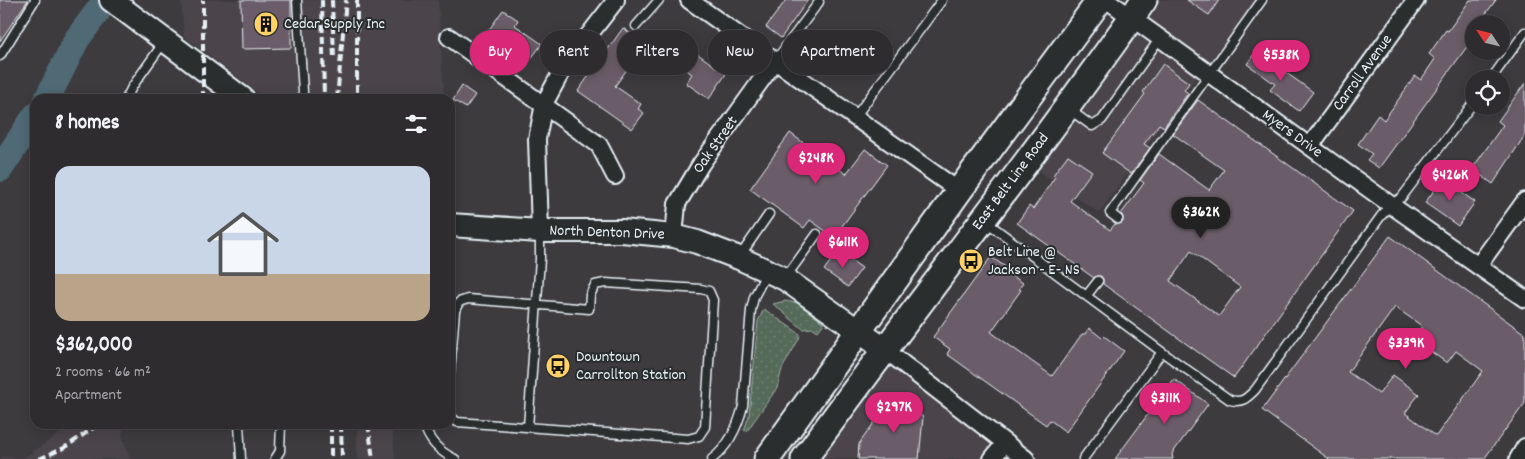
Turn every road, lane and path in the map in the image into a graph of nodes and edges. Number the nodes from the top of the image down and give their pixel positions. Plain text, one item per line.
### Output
1 (35, 0) edge
2 (111, 0) edge
3 (297, 0) edge
4 (616, 0) edge
5 (659, 0) edge
6 (689, 0) edge
7 (942, 0) edge
8 (1100, 0) edge
9 (1107, 0) edge
10 (1262, 0) edge
11 (1416, 0) edge
12 (819, 2) dead end
13 (1138, 9) edge
14 (636, 26) dead end
15 (1525, 32) edge
16 (449, 37) dead end
17 (1160, 38) junction
18 (165, 40) junction
19 (0, 56) edge
20 (776, 61) junction
21 (1497, 70) edge
22 (1209, 74) junction
23 (128, 94) edge
24 (237, 94) edge
25 (303, 94) edge
26 (544, 104) junction
27 (1066, 108) junction
28 (1465, 114) edge
29 (855, 117) junction
30 (1310, 146) junction
31 (615, 176) dead end
32 (959, 191) junction
33 (1525, 201) edge
34 (1391, 205) junction
35 (769, 214) dead end
36 (1118, 219) dead end
37 (984, 220) junction
38 (455, 225) edge
39 (540, 231) junction
40 (817, 234) dead end
41 (674, 236) junction
42 (739, 258) junction
43 (1478, 266) junction
44 (776, 274) junction
45 (1098, 281) dead end
46 (1087, 296) junction
47 (1525, 299) edge
48 (537, 304) junction
49 (455, 311) edge
50 (860, 331) junction
51 (884, 349) junction
52 (1162, 352) junction
53 (455, 420) edge
54 (528, 427) junction
55 (239, 429) edge
56 (281, 429) edge
57 (426, 429) edge
58 (1005, 444) junction
59 (1525, 447) edge
60 (241, 459) edge
61 (274, 459) edge
62 (455, 459) edge
63 (712, 459) edge
64 (766, 459) edge
65 (804, 459) edge
66 (992, 459) edge
67 (1026, 459) edge
68 (1083, 459) edge
69 (1518, 459) edge

1 - 19 lane
2 - 18 street
3 - 25 lane
4 - 26 street
5 - 14 lane
6 - 20 street
7 - 29 lane
8 - 32 main road
9 - 13 street, Myers Drive
10 - 22 lane
11 - 30 street, Carroll Avenue
12 - 20 lane
13 - 17 street, Myers Drive
13 - 27 main road, East Belt Line Road
15 - 21 lane
16 - 26 street
17 - 22 street, Myers Drive
17 - 27 lane
18 - 23 lane
18 - 24 street
20 - 29 street
20 - 41 street, Oak Street
22 - 30 street, Myers Drive
22 - 36 lane
26 - 31 street
26 - 39 street
27 - 37 main road, East Belt Line Road
28 - 34 lane
29 - 32 street
30 - 34 street, Myers Drive
32 - 50 main road
33 - 43 street
34 - 43 street, Myers Drive
34 - 52 lane
35 - 42 lane
37 - 46 lane
37 - 51 main road, East Belt Line Road
38 - 39 street, North Denton Drive
39 - 41 street, North Denton Drive
39 - 48 lane
40 - 44 lane
41 - 42 street, North Denton Drive
42 - 44 street, North Denton Drive
43 - 47 street, Myers Drive
44 - 50 street, North Denton Drive
44 - 63 lane
45 - 46 lane
46 - 52 lane
48 - 49 lane
48 - 54 lane
48 - 54 lane
50 - 51 street, North Denton Drive
50 - 64 main road
51 - 58 street
51 - 65 main road, East Belt Line Road
52 - 68 lane
53 - 54 lane
55 - 60 lane
56 - 61 lane
57 - 62 lane
58 - 66 street
58 - 67 street
59 - 69 street

